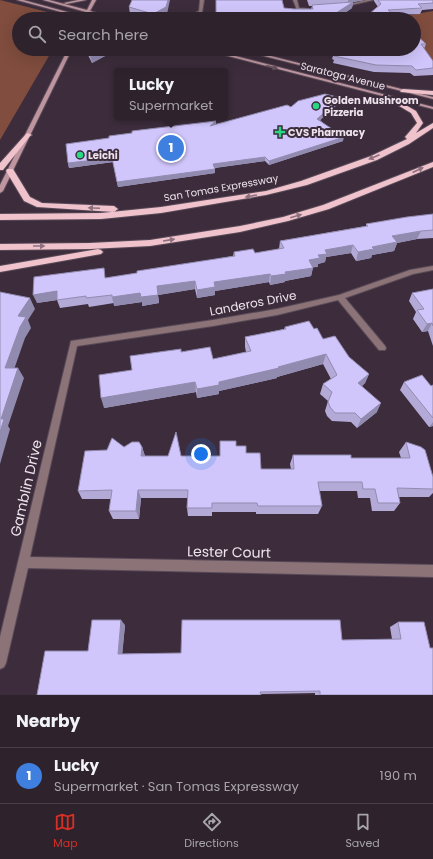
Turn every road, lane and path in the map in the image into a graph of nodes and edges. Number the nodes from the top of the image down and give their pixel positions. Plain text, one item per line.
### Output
1 (18, 0) edge
2 (45, 0) edge
3 (84, 0) edge
4 (94, 0) edge
5 (202, 0) edge
6 (295, 0) edge
7 (371, 0) edge
8 (55, 3) junction
9 (336, 7) edge
10 (315, 9) edge
11 (88, 11) junction
12 (62, 12) edge
13 (92, 12) edge
14 (201, 12) edge
15 (67, 56) edge
16 (230, 56) edge
17 (266, 56) edge
18 (403, 91) junction
19 (433, 93) edge
20 (386, 96) junction
21 (433, 98) edge
22 (433, 108) edge
23 (433, 125) edge
24 (28, 135) junction
25 (406, 142) junction
26 (433, 164) edge
27 (0, 168) edge
28 (10, 171) junction
29 (0, 191) edge
30 (161, 210) junction
31 (0, 217) edge
32 (150, 243) junction
33 (0, 247) edge
34 (433, 268) edge
35 (0, 269) edge
36 (340, 297) junction
37 (74, 343) joint
38 (382, 348) dead end
39 (24, 562) junction
40 (433, 571) edge
41 (0, 663) edge

1 - 12 main road
2 - 8 main road
3 - 8 main road
4 - 11 main road
5 - 14 street
6 - 10 street
7 - 9 street
8 - 11 main road
11 - 13 main road
15 - 24 main road
16 -> 20 main road, Saratoga Avenue
17 - 18 main road, Saratoga Avenue
18 - 19 highway
18 - 21 main road, Saratoga Avenue
20 - 22 main road, Saratoga Avenue
20 - 25 highway
23 - 25 highway, San Tomas Expressway
24 - 27 highway
24 - 28 main road
25 -> 30 highway, San Tomas Expressway
32 -> 26 highway
28 - 29 main road
30 -> 28 highway
30 - 31 highway, San Tomas Expressway
33 -> 32 highway
32 - 35 highway
34 - 36 street, Landeros Drive
36 - 37 street, Landeros Drive
36 - 38 street
37 - 39 street, Gamblin Drive
39 - 40 street, Lester Court
39 - 41 street, Gamblin Drive

